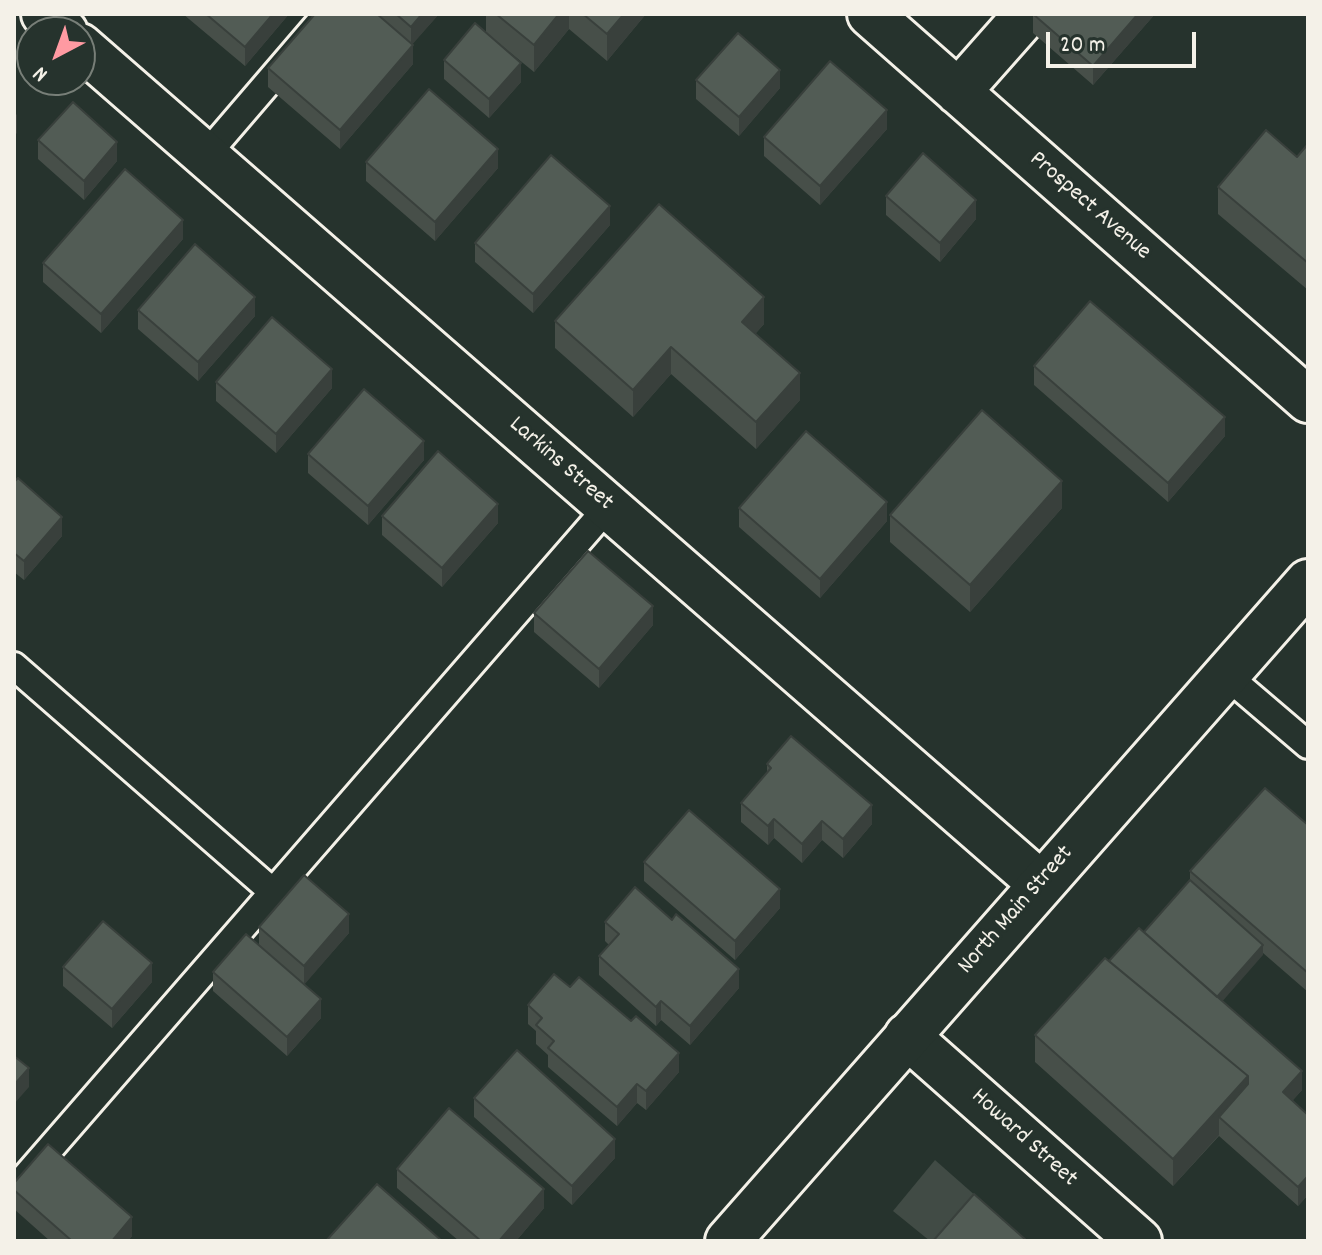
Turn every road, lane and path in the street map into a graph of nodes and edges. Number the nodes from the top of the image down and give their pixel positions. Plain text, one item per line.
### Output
1 (327, 14) edge
2 (870, 14) edge
3 (1027, 14) edge
4 (96, 60) edge
5 (958, 92) junction
6 (206, 155) junction
7 (1308, 400) edge
8 (608, 507) junction
9 (1308, 582) edge
10 (14, 666) edge
11 (1226, 675) junction
12 (1308, 745) edge
13 (1041, 884) junction
14 (273, 892) junction
15 (907, 1036) junction
16 (14, 1190) edge
17 (728, 1241) edge
18 (1139, 1241) edge

1 - 6 lane
2 - 5 street, Prospect Avenue
3 - 5 street
4 - 6 street, Larkins Street
5 - 7 street, Prospect Avenue
6 - 8 street, Larkins Street
8 - 13 street, Larkins Street
8 - 14 lane
9 - 11 street, North Main Street
10 - 14 lane
11 - 12 lane
11 - 13 street, North Main Street
13 - 15 street, North Main Street
14 - 16 lane
15 - 17 street, North Main Street
15 - 18 street, Howard Street

